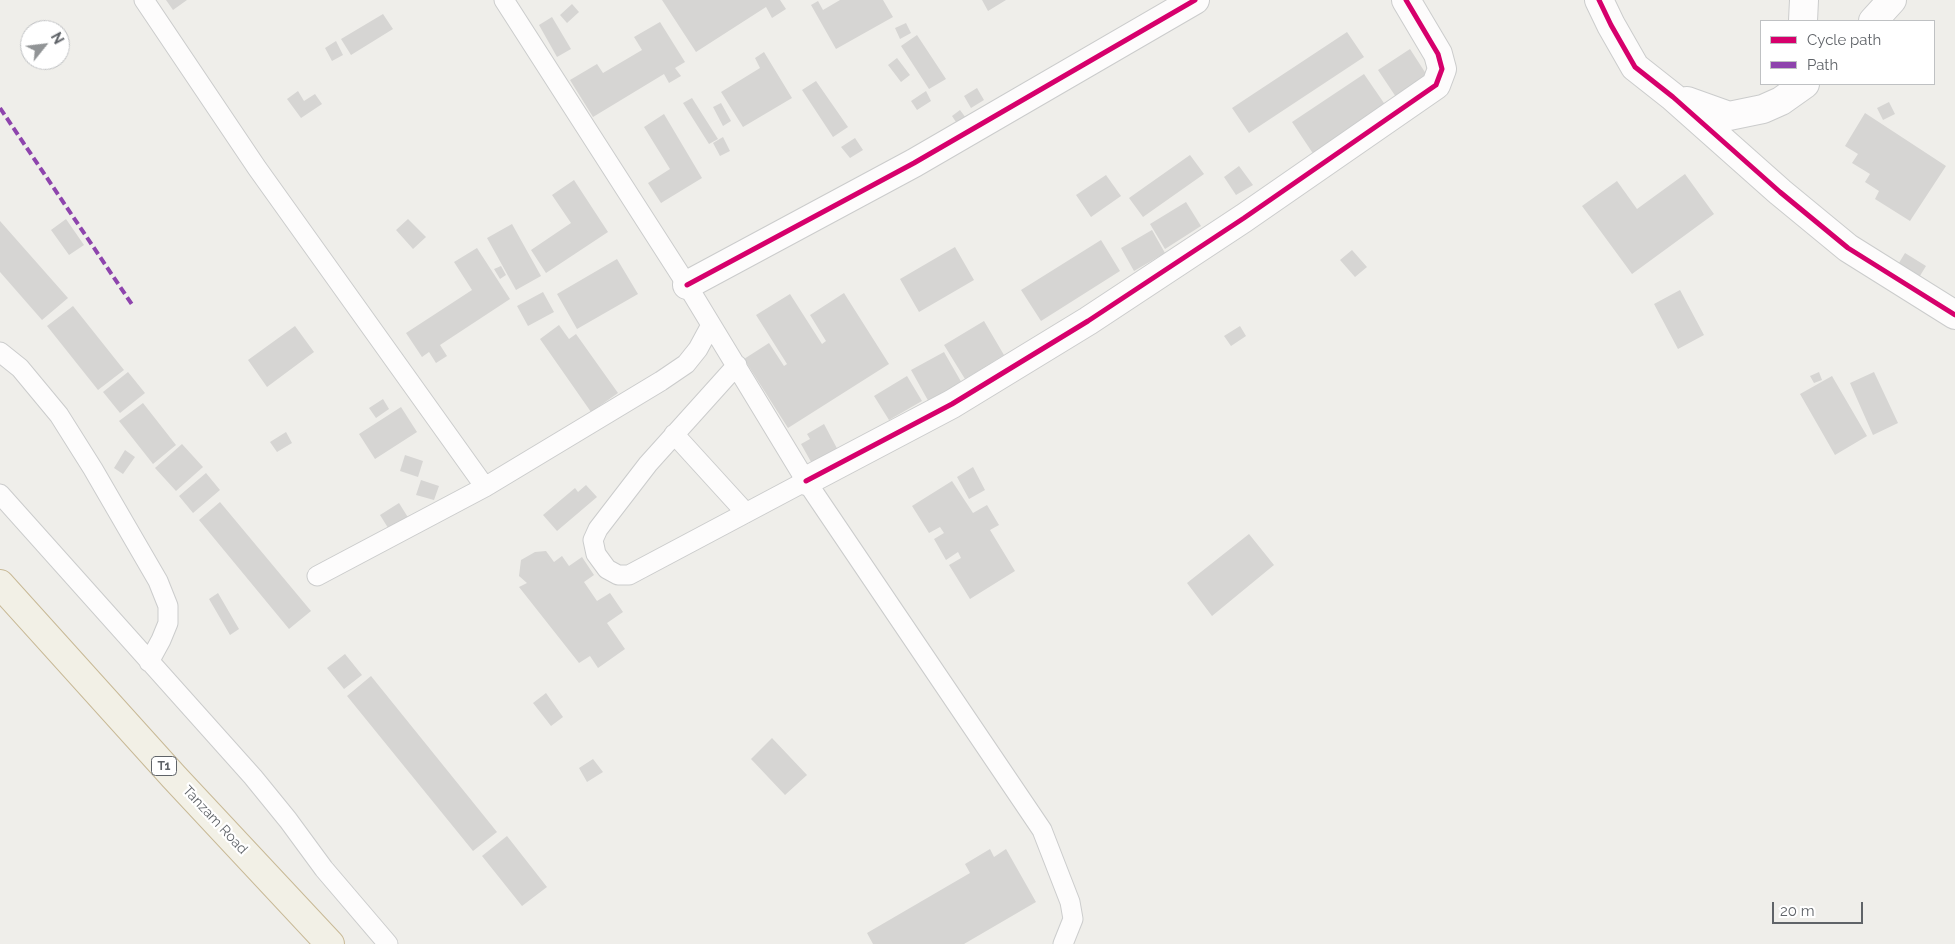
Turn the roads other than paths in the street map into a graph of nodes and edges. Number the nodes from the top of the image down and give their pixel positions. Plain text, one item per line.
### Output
1 (144, 0) edge
2 (504, 0) edge
3 (1406, 0) edge
4 (1599, 0) edge
5 (1804, 0) edge
6 (1892, 0) edge
7 (1191, 1) edge
8 (1803, 20) edge
9 (1874, 20) edge
10 (1801, 86) edge
11 (1673, 96) junction
12 (687, 285) junction
13 (1955, 315) edge
14 (711, 325) junction
15 (0, 352) edge
16 (736, 365) junction
17 (674, 434) junction
18 (806, 481) junction
19 (485, 487) junction
20 (0, 494) edge
21 (746, 513) junction
22 (317, 576) dead end
23 (0, 584) edge
24 (149, 662) junction
25 (330, 944) edge
26 (388, 944) edge
27 (1063, 944) edge

1 - 19 lane
2 - 12 lane
3 - 18 street
4 - 11 street
5 - 8 street
6 - 9 street
7 - 12 street
10 - 11 street
11 - 13 street
12 - 14 lane
14 - 16 lane
14 - 19 lane
15 - 24 lane
16 - 17 lane
16 - 18 lane
17 - 21 lane
17 - 21 lane
18 - 21 lane
18 - 27 lane
19 - 22 lane
20 - 24 lane
23 - 25 highway, Tanzam Road / T1
24 - 26 lane

